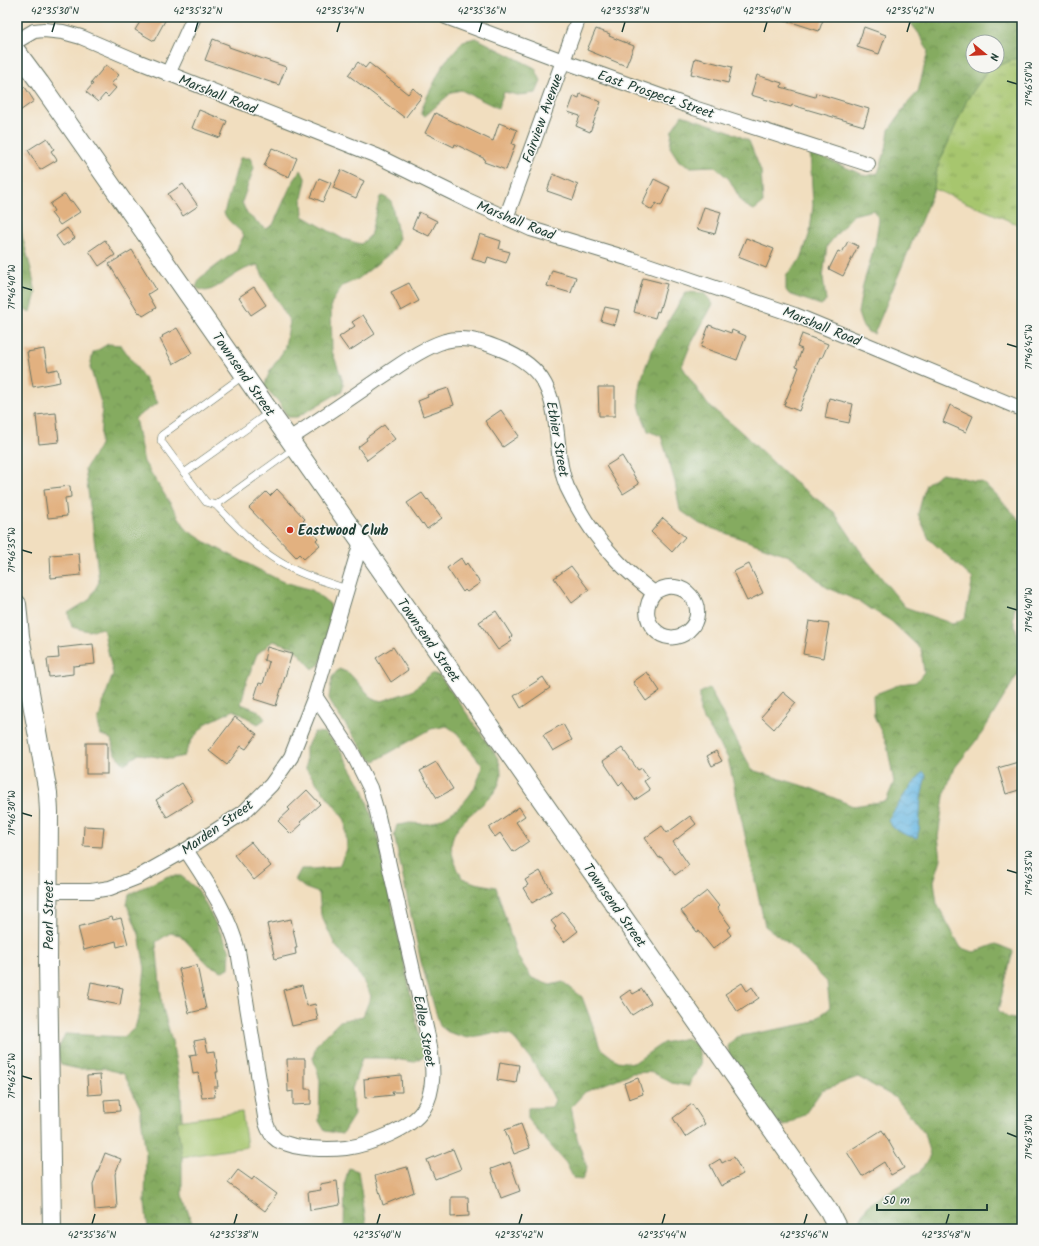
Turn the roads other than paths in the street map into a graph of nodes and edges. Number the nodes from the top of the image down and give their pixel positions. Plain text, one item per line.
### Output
1 (194, 17) edge
2 (446, 17) edge
3 (579, 17) edge
4 (17, 41) edge
5 (17, 52) edge
6 (563, 61) junction
7 (168, 74) junction
8 (868, 164) dead end
9 (506, 218) junction
10 (244, 375) junction
11 (1022, 409) edge
12 (270, 412) junction
13 (292, 444) junction
14 (184, 473) junction
15 (216, 505) junction
16 (361, 542) junction
17 (347, 589) junction
18 (654, 593) dead end
19 (17, 604) edge
20 (315, 696) junction
21 (186, 850) junction
22 (48, 891) junction
23 (52, 1229) edge
24 (838, 1229) edge

1 - 7 street
2 - 6 street, East Prospect Street
3 - 6 street, Fairview Avenue
4 - 7 street, Marshall Road
5 - 10 street, Townsend Street
6 - 8 street, East Prospect Street
6 - 9 street, Fairview Avenue
7 - 9 street, Marshall Road
9 - 11 street, Marshall Road
10 - 12 street, Townsend Street
10 - 14 lane
12 - 13 street, Townsend Street
12 - 14 lane
13 - 15 lane
13 - 16 street, Townsend Street
13 - 18 street, Ethier Street
14 - 15 lane
15 - 17 lane
16 - 17 street, Marden Street
16 - 24 street, Townsend Street
17 - 20 street, Marden Street
19 - 22 street, Pearl Street
20 - 21 street, Marden Street
20 - 21 street, Edlee Street
21 - 22 street, Marden Street
22 - 23 street, Pearl Street

